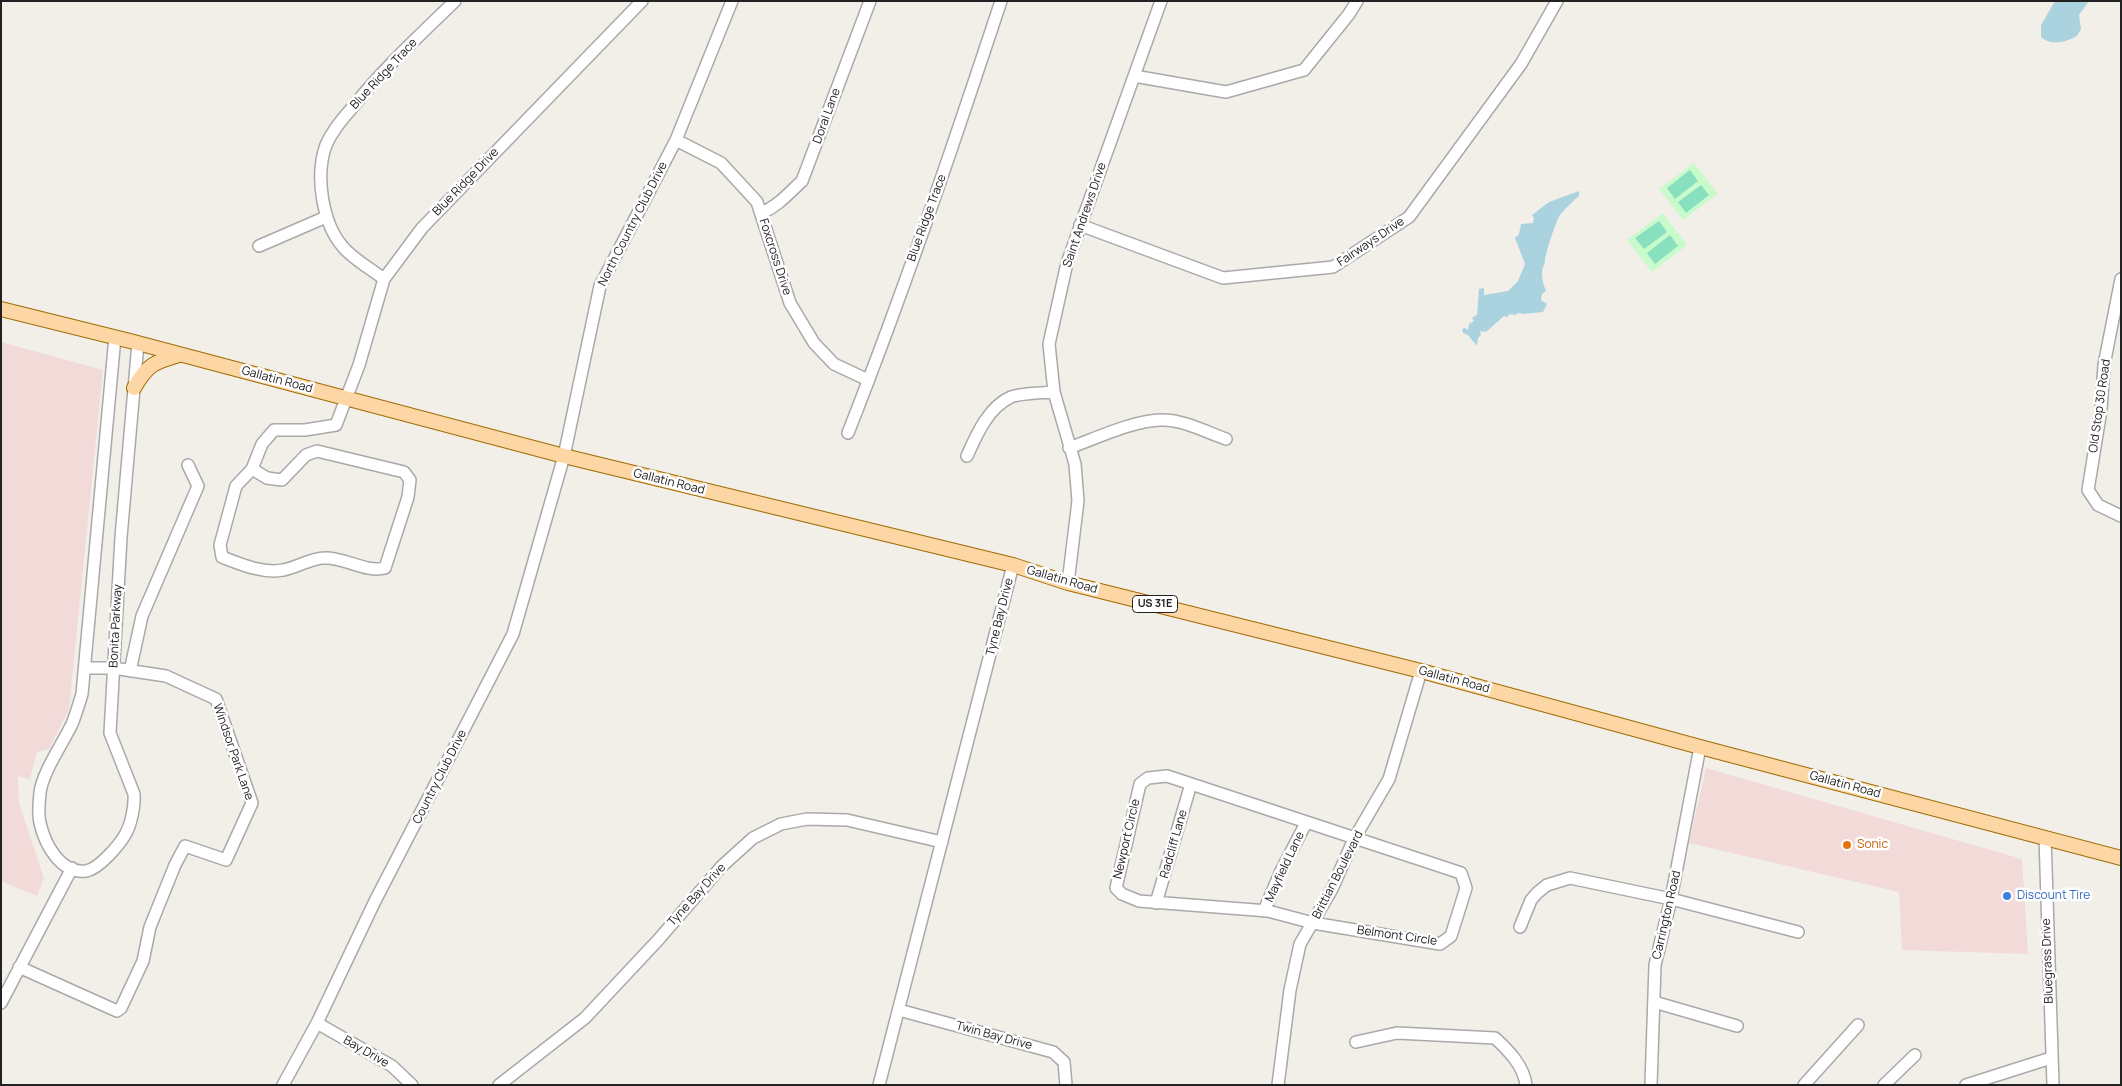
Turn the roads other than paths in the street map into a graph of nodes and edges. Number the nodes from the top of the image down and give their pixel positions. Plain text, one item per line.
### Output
1 (454, 1) edge
2 (642, 1) edge
3 (732, 1) edge
4 (870, 1) edge
5 (1002, 1) edge
6 (1161, 1) edge
7 (1357, 1) edge
8 (1557, 1) edge
9 (1134, 76) junction
10 (676, 140) junction
11 (761, 213) junction
12 (326, 217) junction
13 (1080, 225) junction
14 (259, 246) dead end
15 (2121, 279) edge
16 (384, 280) junction
17 (1, 309) edge
18 (116, 338) junction
19 (138, 343) junction
20 (180, 355) junction
21 (868, 380) junction
22 (134, 388) junction
23 (1054, 392) junction
24 (347, 398) junction
25 (848, 433) dead end
26 (1226, 439) dead end
27 (1069, 448) junction
28 (564, 456) junction
29 (966, 456) dead end
30 (188, 465) dead end
31 (252, 469) junction
32 (2121, 516) edge
33 (1013, 566) junction
34 (1068, 583) junction
35 (84, 668) junction
36 (114, 668) junction
37 (130, 671) junction
38 (1421, 671) junction
39 (1700, 747) junction
40 (1191, 784) junction
41 (1306, 823) junction
42 (2045, 837) junction
43 (1354, 839) junction
44 (942, 842) junction
45 (2121, 858) edge
46 (72, 868) junction
47 (1672, 899) junction
48 (1156, 903) junction
49 (1264, 911) junction
50 (1313, 923) junction
51 (1520, 927) dead end
52 (1798, 932) dead end
53 (19, 967) junction
54 (5, 983) edge
55 (1654, 1002) junction
56 (1, 1003) edge
57 (899, 1010) junction
58 (316, 1023) junction
59 (1858, 1025) dead end
60 (1737, 1026) dead end
61 (1356, 1042) dead end
62 (1915, 1055) dead end
63 (2052, 1058) junction
64 (283, 1085) edge
65 (412, 1085) edge
66 (499, 1085) edge
67 (879, 1085) edge
68 (1066, 1085) edge
69 (1278, 1085) edge
70 (1526, 1085) edge
71 (1651, 1085) edge
72 (1804, 1085) edge
73 (1884, 1085) edge
74 (1966, 1085) edge
75 (2052, 1085) edge

1 - 12 street, Blue Ridge Trace
2 - 16 street, Blue Ridge Drive
3 - 10 street, North Country Club Drive
4 - 11 street, Doral Lane
5 - 21 street, Blue Ridge Trace
6 - 9 street, Saint Andrews Drive
7 - 9 street
8 - 13 street, Fairways Drive
9 - 13 street, Saint Andrews Drive
10 - 11 street, Foxcross Drive
10 - 28 street, North Country Club Drive
11 - 21 street, Foxcross Drive
12 - 14 street
12 - 16 street, Blue Ridge Trace
13 - 23 street, Saint Andrews Drive
15 - 32 street, Old Stop 30 Road
16 - 24 street, Blue Ridge Drive
17 - 18 main road, Gallatin Road / US 31E
18 - 19 main road, Gallatin Road / US 31E
18 - 35 street, Bonita Parkway
19 - 20 main road, Gallatin Road / US 31E
19 - 22 street, Bonita Parkway
20 - 22 main road
20 - 24 main road, Gallatin Road / US 31E
21 - 25 street, Blue Ridge Trace
22 - 36 street, Bonita Parkway
23 - 27 street, Saint Andrews Drive
23 - 29 street
24 - 28 main road, Gallatin Road / US 31E
24 - 31 street, Blue Ridge Drive
26 - 27 street
27 - 34 street, Saint Andrews Drive
28 - 33 main road, Gallatin Road / US 31E
28 - 58 street, Country Club Drive
30 - 37 street
31 - 31 street
33 - 34 main road, Gallatin Road / US 31E
33 - 44 street, Tyne Bay Drive
34 - 38 main road, Gallatin Road / US 31E
35 - 36 street, Windsor Park Lane
35 - 46 street, Bonita Parkway
36 - 37 street, Windsor Park Lane
36 - 46 street, Bonita Parkway
37 - 53 street, Windsor Park Lane
38 - 39 main road, Gallatin Road / US 31E
38 - 43 street, Brittian Boulevard
39 - 42 main road, Gallatin Road / US 31E
39 - 47 street, Carrington Road
40 - 41 street, Newport Circle
40 - 48 street, Radcliff Lane
40 - 48 street, Newport Circle
41 - 43 street, Newport Circle
41 - 49 street, Mayfield Lane
42 - 45 main road, Gallatin Road / US 31E
42 - 63 street, Bluegrass Drive
43 - 50 street, Brittian Boulevard
43 - 50 street, Belmont Circle
44 - 57 street, Tyne Bay Drive
44 - 66 street, Tyne Bay Drive
46 - 53 street
47 - 51 street
47 - 52 street
47 - 55 street, Carrington Road
48 - 49 street, Newport Circle
49 - 50 street, Newport Circle
50 - 69 street, Brittian Boulevard
53 - 54 street
54 - 56 street
55 - 60 street
55 - 71 street, Carrington Road
57 - 67 street, Tyne Bay Drive
57 - 68 street, Twin Bay Drive
58 - 64 street, Country Club Drive
58 - 65 street, Bay Drive
59 - 72 street
61 - 70 street
62 - 73 street
63 - 74 street
63 - 75 street, Bluegrass Drive

